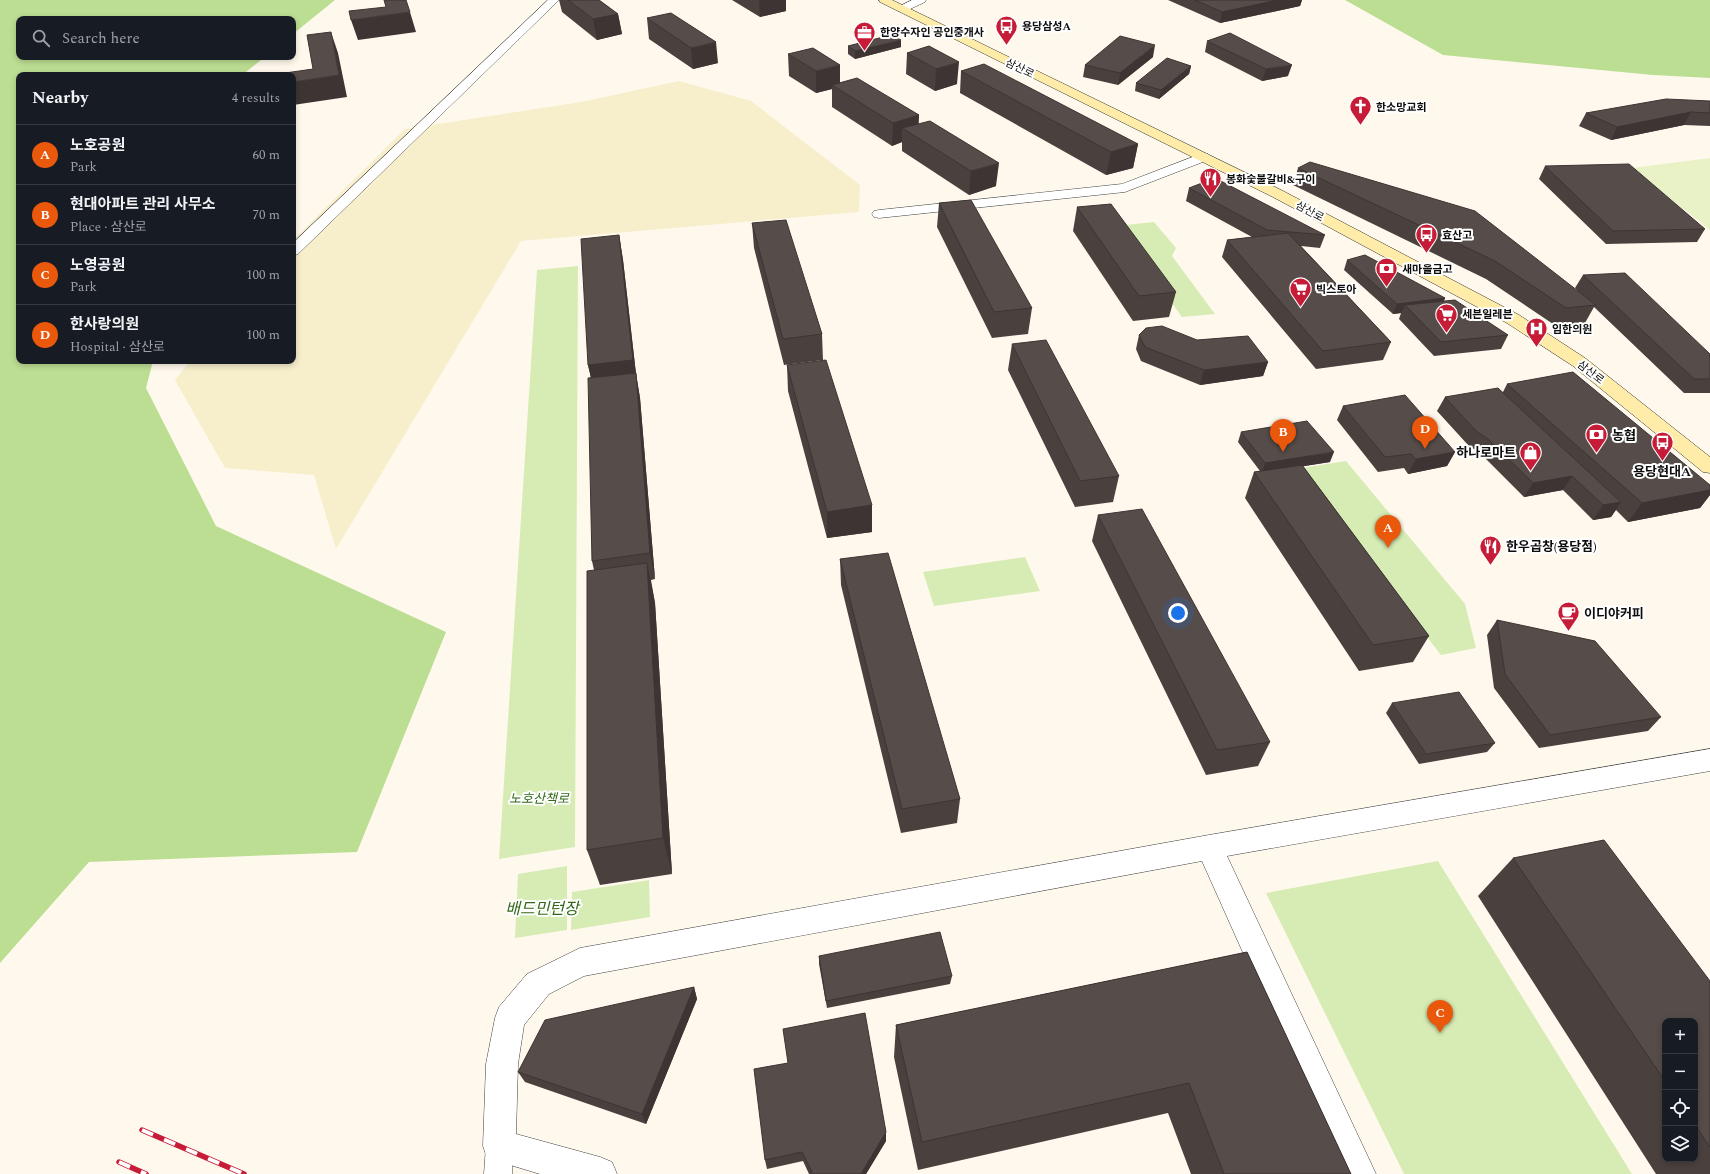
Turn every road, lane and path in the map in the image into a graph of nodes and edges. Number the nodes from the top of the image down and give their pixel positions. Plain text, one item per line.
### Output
1 (554, 0) edge
2 (884, 0) edge
3 (921, 0) edge
4 (902, 9) junction
5 (1203, 157) junction
6 (879, 214) dead end
7 (296, 248) edge
8 (1710, 467) edge
9 (1710, 760) edge
10 (1209, 847) junction
11 (499, 1146) junction
12 (498, 1174) edge
13 (600, 1174) edge
14 (1359, 1174) edge

1 - 7 street
2 - 4 main road, 삼산로
3 - 4 street
4 - 5 main road, 삼산로
5 - 6 street
5 - 8 main road, 삼산로
9 - 10 street
10 - 11 street
10 - 14 street
11 - 12 street
11 - 13 street

